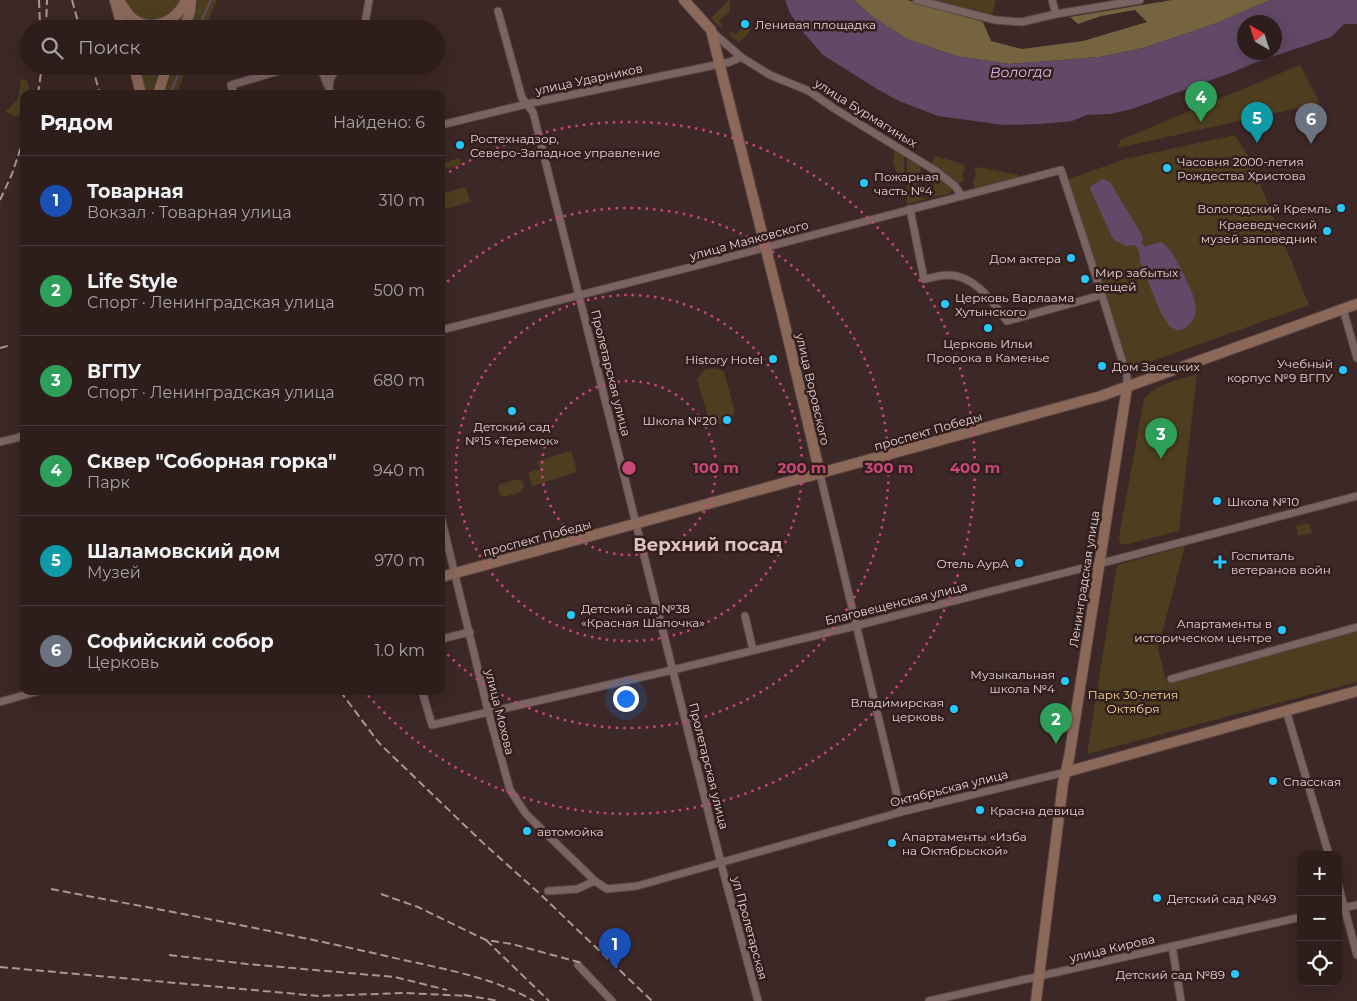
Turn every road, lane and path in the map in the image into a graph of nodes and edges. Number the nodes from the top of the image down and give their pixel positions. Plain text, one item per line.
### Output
1 (117, 0) edge
2 (186, 0) edge
3 (192, 0) edge
4 (369, 0) edge
5 (684, 0) edge
6 (917, 0) edge
7 (1052, 0) edge
8 (1140, 0) edge
9 (498, 11) dead end
10 (1056, 14) junction
11 (121, 20) edge
12 (135, 20) edge
13 (170, 20) edge
14 (187, 20) edge
15 (366, 20) edge
16 (711, 30) junction
17 (741, 56) junction
18 (719, 63) junction
19 (136, 75) edge
20 (164, 75) edge
21 (265, 75) edge
22 (323, 75) edge
23 (332, 75) edge
24 (140, 90) edge
25 (159, 90) edge
26 (233, 90) edge
27 (329, 90) edge
28 (330, 90) edge
29 (527, 104) junction
30 (445, 124) edge
31 (1061, 170) joint
32 (962, 196) junction
33 (910, 210) junction
34 (766, 248) junction
35 (579, 295) junction
36 (1102, 295) junction
37 (1357, 304) edge
38 (1343, 309) junction
39 (445, 329) edge
40 (1357, 358) edge
41 (1127, 387) junction
42 (20, 437) edge
43 (0, 442) edge
44 (820, 474) junction
45 (1357, 496) edge
46 (637, 524) junction
47 (445, 532) edge
48 (1100, 563) junction
49 (456, 573) junction
50 (445, 576) edge
51 (744, 616) dead end
52 (857, 625) junction
53 (1357, 627) edge
54 (470, 632) junction
55 (445, 639) edge
56 (753, 650) junction
57 (673, 670) junction
58 (1171, 679) dead end
59 (1357, 690) edge
60 (25, 695) edge
61 (423, 695) edge
62 (0, 702) edge
63 (1286, 710) junction
64 (488, 711) junction
65 (1066, 772) junction
66 (901, 812) junction
67 (1328, 851) edge
68 (720, 862) junction
69 (595, 881) junction
70 (548, 891) dead end
71 (1357, 905) edge
72 (1342, 908) edge
73 (1342, 911) edge
74 (1297, 918) edge
75 (1172, 946) junction
76 (1357, 955) edge
77 (578, 965) dead end
78 (1038, 977) junction
79 (947, 999) edge
80 (612, 1001) edge
81 (758, 1001) edge
82 (929, 1001) edge
83 (1036, 1001) edge
84 (1181, 1001) edge

1 - 11 main road
1 - 12 main road
2 - 13 main road
3 - 14 main road
4 - 15 street
5 - 16 main road, улица Бурмагиных
6 - 10 street
7 - 10 street
8 - 10 street
9 - 29 street, Пролетарская улица
16 - 17 street, улица Бурмагиных
16 - 18 main road, улица Воровского
17 - 18 street, улица Ударников
17 - 32 street, улица Бурмагиных
18 - 29 street, улица Ударников
18 - 34 main road, улица Воровского
19 - 24 main road
20 - 25 main road
21 - 26 street
22 - 27 street
23 - 28 street
29 - 30 street, улица Ударников
29 - 35 street, Пролетарская улица
31 - 32 street, улица Маяковского
31 - 36 street, Ленинградская улица
32 - 33 street, улица Маяковского
33 - 34 street, улица Маяковского
33 - 36 street
34 - 35 street, улица Маяковского
34 - 44 main road, улица Воровского
35 - 39 street, улица Маяковского
35 - 46 street, Пролетарская улица
36 - 41 street, Ленинградская улица
37 - 38 main road, проспект Победы
38 - 40 street
38 - 41 main road, проспект Победы
41 - 44 main road, проспект Победы
41 - 48 main road, Ленинградская улица
42 - 43 street
44 - 46 main road, проспект Победы
44 - 52 street, улица Воровского
45 - 48 street, Благовещенская улица
46 - 49 main road, проспект Победы
46 - 57 street, Пролетарская улица
47 - 49 street, улица Мохова
48 - 52 street, Благовещенская улица
48 - 65 main road, Ленинградская улица
49 - 50 main road, проспект Победы
49 - 54 street, улица Мохова
51 - 56 street
52 - 56 street, Благовещенская улица
52 - 66 street, улица Воровского
53 - 58 street
54 - 55 street
54 - 64 street, улица Мохова
56 - 57 street, Благовещенская улица
57 - 64 street, Благовещенская улица
57 - 68 street, Пролетарская улица
59 - 63 main road, Октябрьская улица
60 - 62 street
61 - 64 street, Благовещенская улица
63 - 65 main road, Октябрьская улица
63 - 67 street
64 - 69 street, улица Мохова
65 - 66 street, Октябрьская улица
65 - 78 main road, Ленинградская улица
66 - 68 street, Октябрьская улица
68 - 69 street, Октябрьская улица
68 - 81 street, ул Пролетарская
69 - 70 street
71 - 72 street
73 - 76 street
74 - 75 street, улица Кирова
75 - 78 street, улица Кирова
75 - 84 street
77 - 80 street
78 - 79 street, улица Кирова
78 - 83 main road, Ленинградская улица
79 - 82 street, улица Кирова

